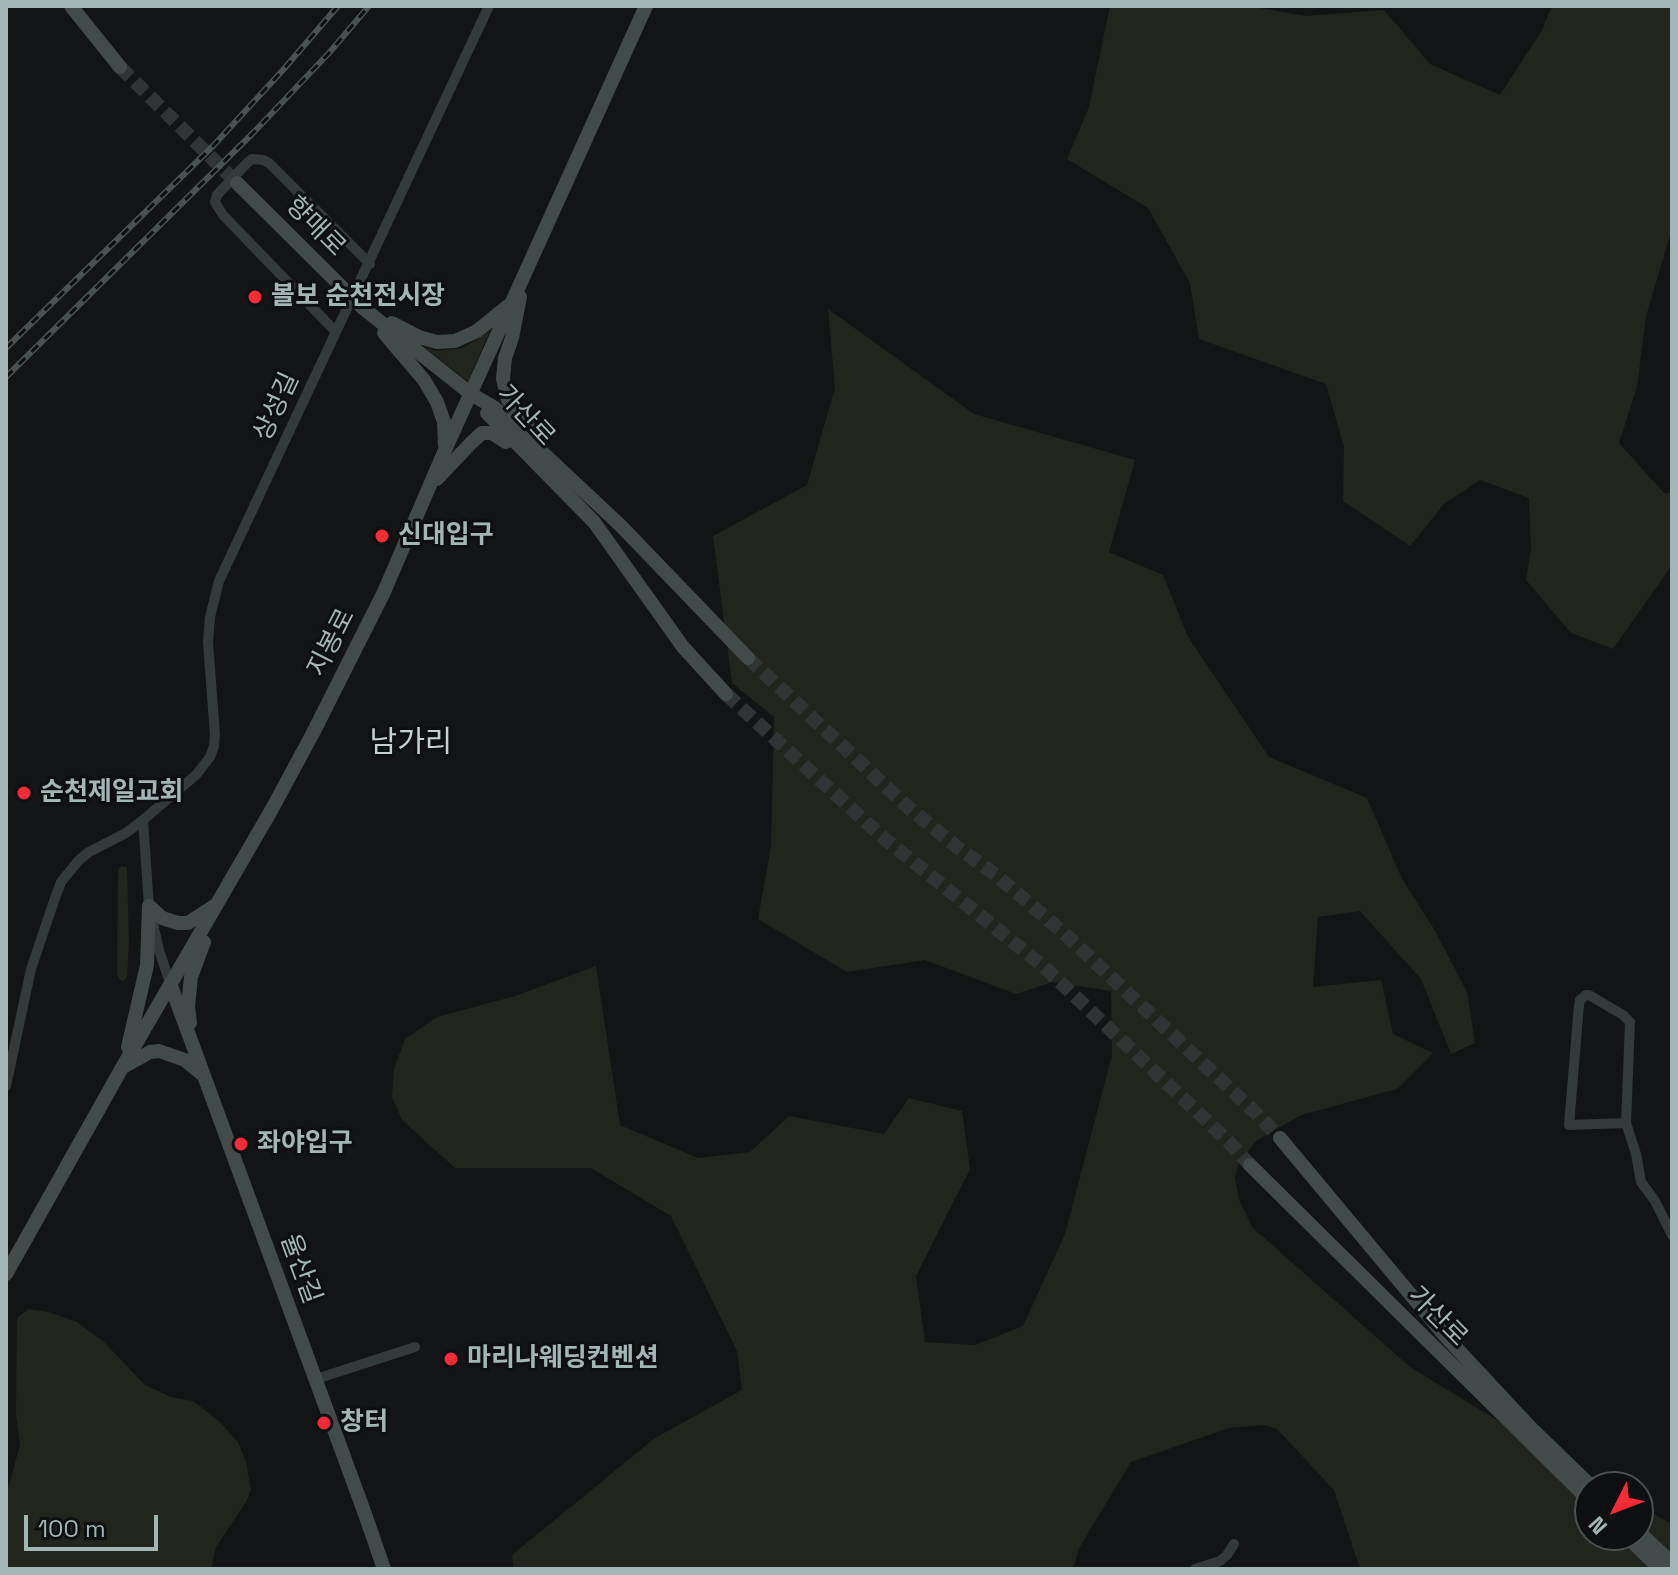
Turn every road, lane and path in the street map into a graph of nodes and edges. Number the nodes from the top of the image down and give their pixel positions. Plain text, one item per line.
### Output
1 (71, 6) edge
2 (489, 6) edge
3 (646, 6) edge
4 (120, 67) tunnel mouth
5 (237, 183) tunnel mouth
6 (370, 264) junction
7 (525, 273) junction
8 (358, 303) junction
9 (512, 303) junction
10 (336, 332) junction
11 (471, 394) junction
12 (445, 450) junction
13 (562, 481) junction
14 (429, 488) junction
15 (748, 658) tunnel mouth
16 (726, 694) tunnel mouth
17 (143, 820) junction
18 (219, 902) junction
19 (149, 906) junction
20 (171, 986) junction
21 (123, 1066) junction
22 (202, 1074) junction
23 (6, 1086) edge
24 (1626, 1123) junction
25 (1280, 1138) tunnel mouth
26 (1250, 1165) tunnel mouth
27 (1672, 1235) edge
28 (6, 1274) edge
29 (415, 1347) dead end
30 (316, 1379) junction
31 (1576, 1471) edge
32 (1574, 1485) edge
33 (1234, 1544) dead end
34 (1654, 1546) edge
35 (1641, 1551) edge
36 (1672, 1563) edge
37 (384, 1569) edge
38 (1195, 1569) edge
39 (1660, 1569) edge

1 - 4 main road
2 - 6 street, 상성길
3 - 7 main road, 지봉로
5 - 8 main road, 향매로
6 - 8 street, 상성길
6 - 10 street
7 - 9 main road, 지봉로
7 - 13 main road
8 - 9 main road
8 - 10 street, 상성길
8 - 11 main road, 향매로
8 - 12 main road
9 - 11 main road, 지봉로
10 - 17 street, 상성길
11 - 12 main road, 지봉로
11 - 13 main road, 가산로
12 - 14 main road, 지봉로
13 - 14 main road
13 - 15 main road, 가산로
13 - 16 main road, 가산로
14 - 18 main road, 지봉로
17 - 19 street
17 - 23 street, 상성길
18 - 19 main road
18 - 20 main road, 지봉로
18 - 22 main road
19 - 20 street
19 - 21 main road
20 - 21 main road, 지봉로
20 - 22 main road, 율산길
21 - 22 main road
21 - 28 main road, 지봉로
22 - 30 main road, 율산길
24 - 24 street
24 - 27 street
25 - 31 main road, 가산로
26 - 32 main road, 가산로
29 - 30 street
30 - 37 main road, 율산길
33 - 38 street
34 - 36 main road
35 - 39 main road

